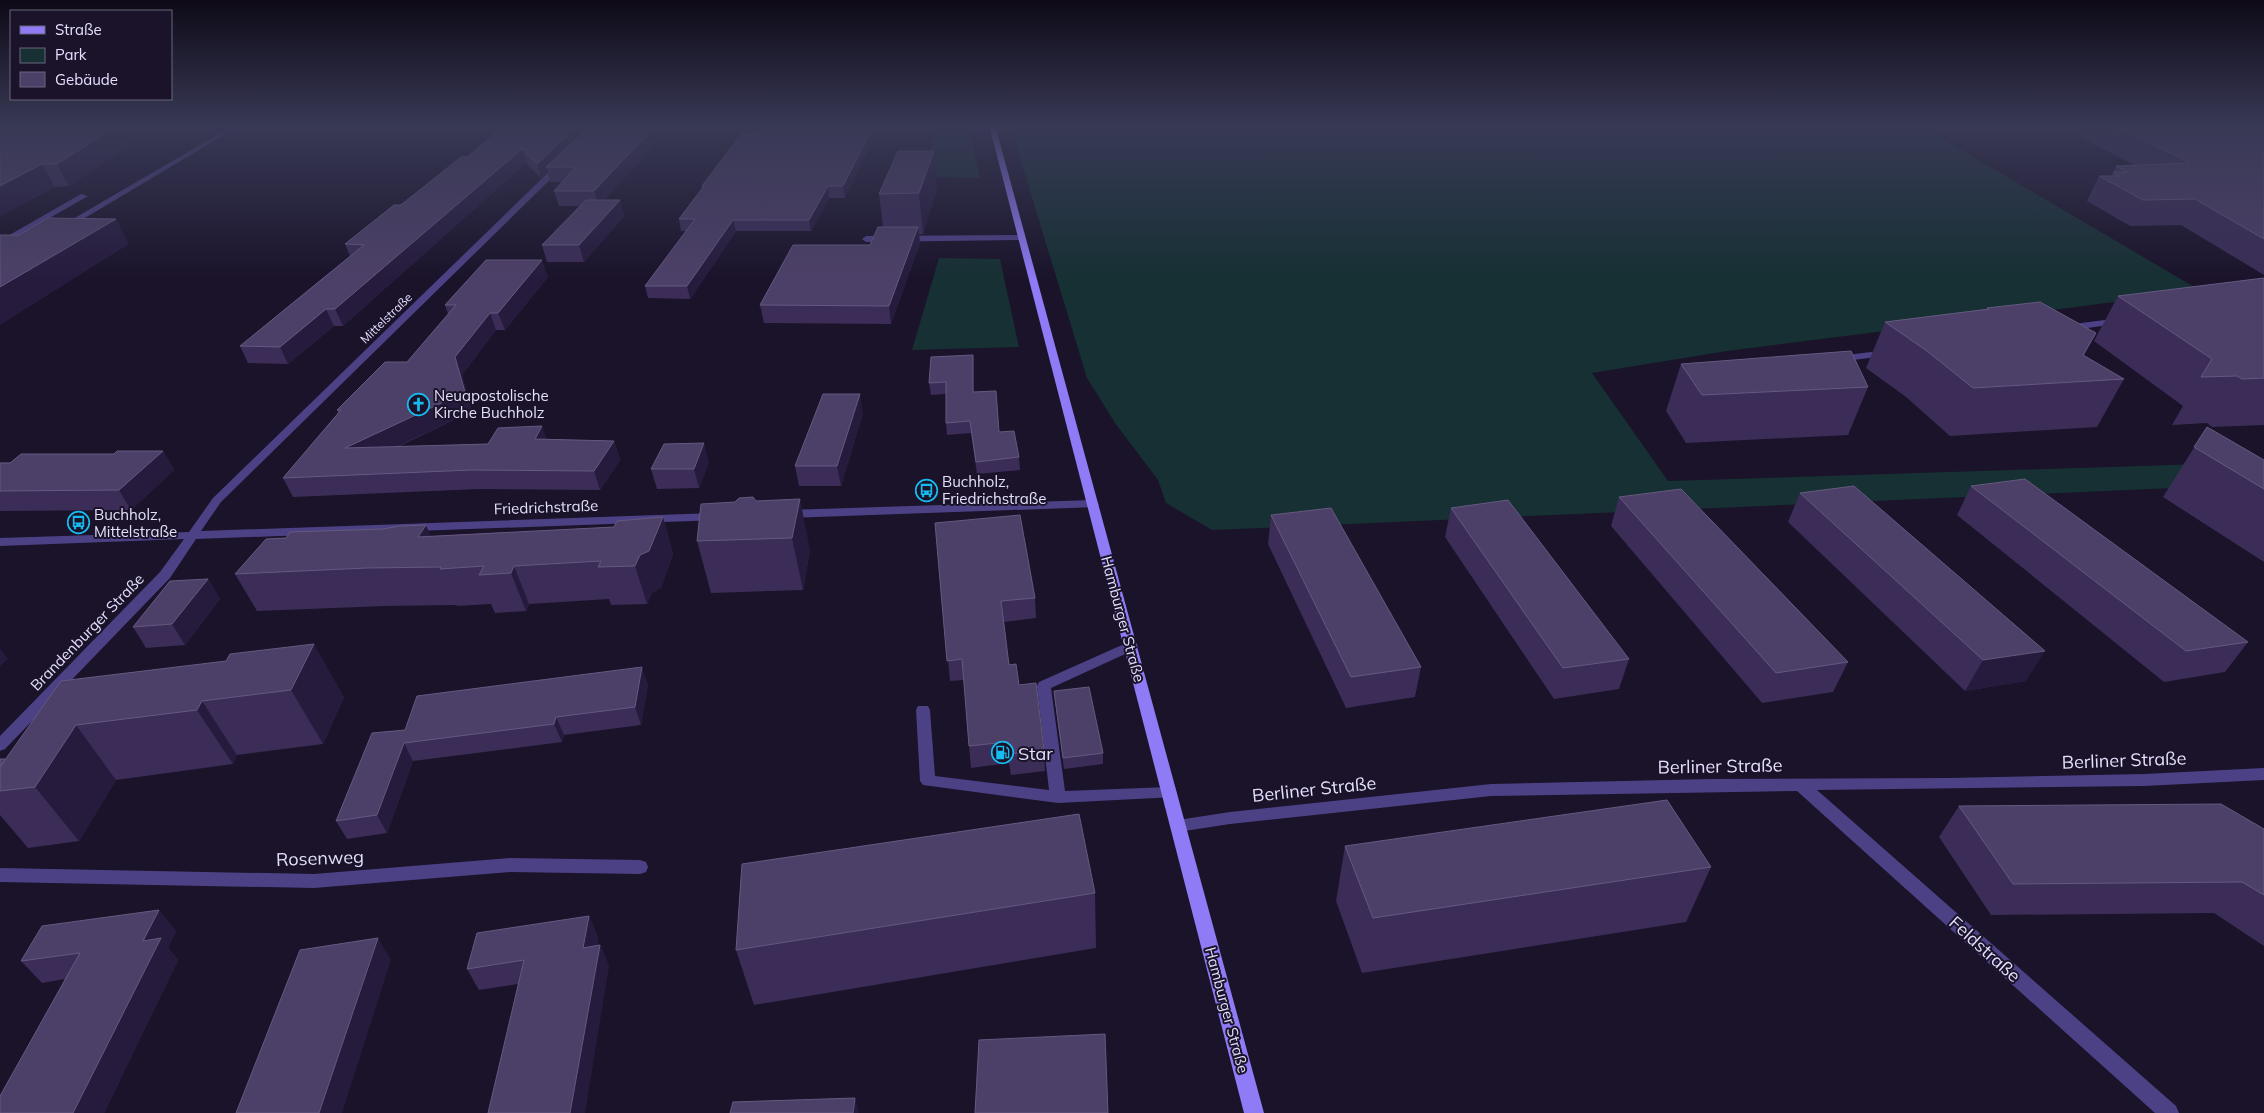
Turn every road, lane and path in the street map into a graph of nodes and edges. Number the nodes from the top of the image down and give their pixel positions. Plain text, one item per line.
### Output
1 (150, 177) edge
2 (549, 177) edge
3 (1006, 177) edge
4 (84, 196) dead end
5 (54, 233) edge
6 (0, 237) edge
7 (10, 238) junction
8 (28, 238) edge
9 (1022, 238) junction
10 (866, 240) dead end
11 (2135, 319) edge
12 (2057, 329) edge
13 (1900, 351) edge
14 (1831, 360) edge
15 (1093, 504) junction
16 (774, 515) edge
17 (724, 516) edge
18 (191, 535) junction
19 (0, 542) edge
20 (1130, 646) junction
21 (923, 710) dead end
22 (0, 745) edge
23 (2264, 774) edge
24 (1801, 785) junction
25 (1169, 793) junction
26 (1058, 797) junction
27 (1178, 826) junction
28 (640, 867) dead end
29 (0, 875) edge
30 (1254, 1113) edge
31 (2170, 1113) edge

1 - 5 street
2 - 18 street, Mittelstraße
3 - 9 main road, Hamburger Straße
4 - 7 street
6 - 7 street
7 - 8 street
9 - 10 street
9 - 15 main road, Hamburger Straße
11 - 12 street
13 - 14 street
15 - 16 street
15 - 20 main road, Hamburger Straße
17 - 18 street, Friedrichstraße
18 - 19 street, Friedrichstraße
18 - 22 street, Brandenburger Straße
20 - 25 main road, Hamburger Straße
20 - 26 street
21 - 26 street
23 - 24 street, Berliner Straße
24 - 27 street, Berliner Straße
24 - 31 street, Feldstraße
25 - 26 street
25 - 27 main road, Hamburger Straße
27 - 30 main road, Hamburger Straße
28 - 29 street, Rosenweg

